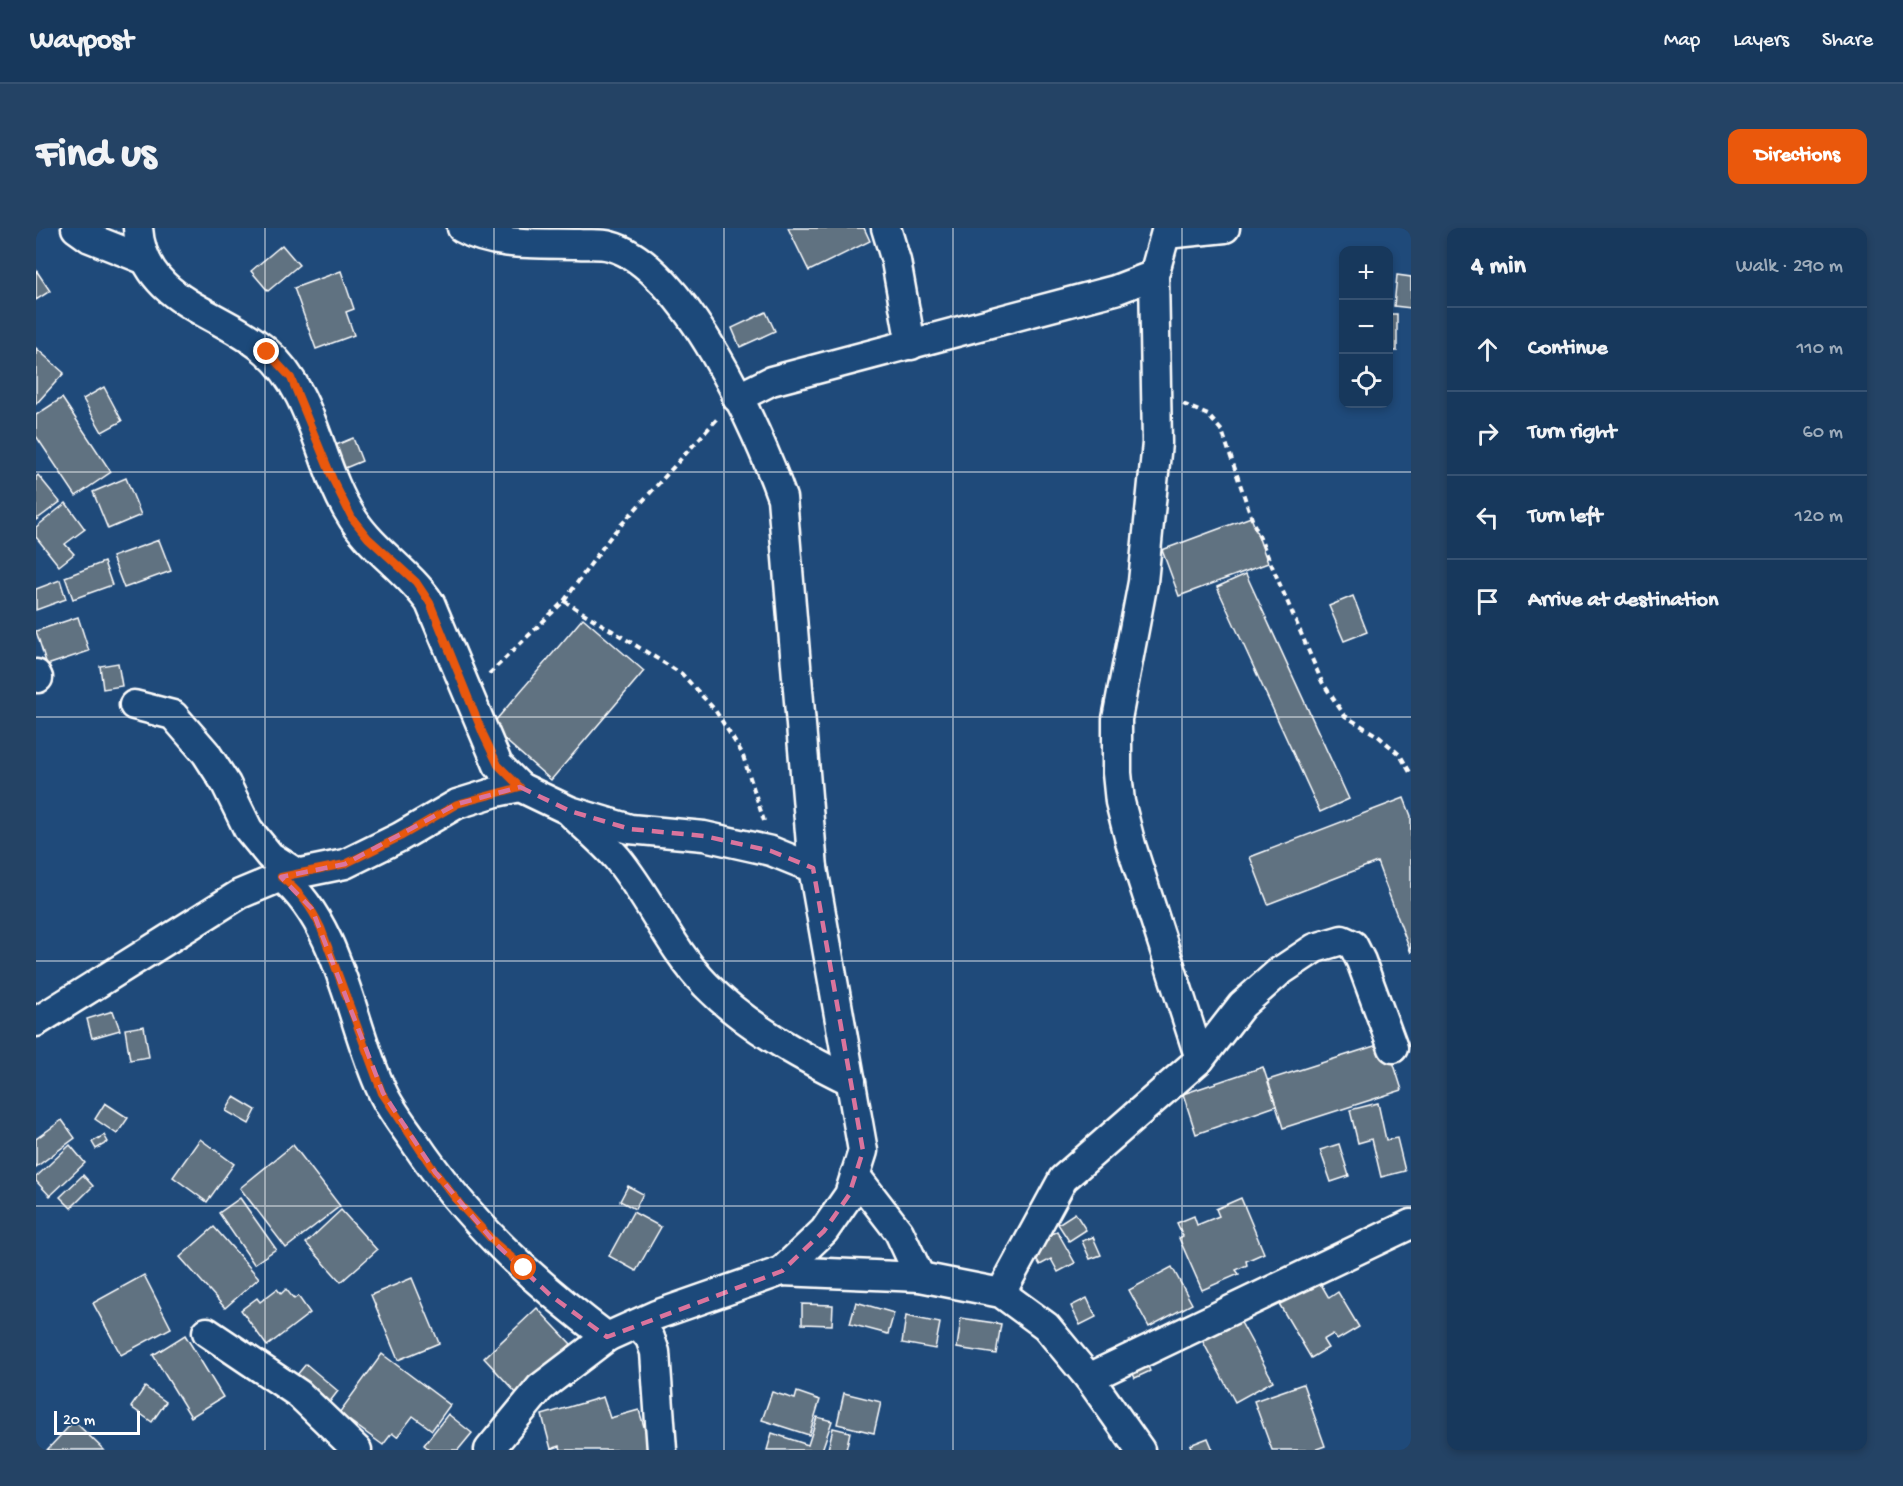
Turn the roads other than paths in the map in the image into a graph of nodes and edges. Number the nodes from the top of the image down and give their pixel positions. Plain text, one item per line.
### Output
1 (76, 228) edge
2 (138, 228) edge
3 (462, 228) edge
4 (886, 228) edge
5 (1225, 228) edge
6 (1167, 231) edge
7 (143, 259) junction
8 (1154, 275) junction
9 (911, 345) junction
10 (737, 398) junction
11 (134, 705) dead end
12 (520, 787) junction
13 (570, 811) junction
14 (813, 867) junction
15 (290, 875) junction
16 (36, 1022) edge
17 (1393, 1048) dead end
18 (1200, 1059) junction
19 (851, 1081) junction
20 (855, 1175) junction
21 (1411, 1224) edge
22 (782, 1271) junction
23 (920, 1276) junction
24 (1001, 1293) junction
25 (638, 1324) junction
26 (207, 1332) dead end
27 (607, 1337) junction
28 (1089, 1378) junction
29 (357, 1450) edge
30 (489, 1450) edge
31 (662, 1450) edge
32 (1140, 1450) edge

1 - 7 street
2 - 7 street
3 - 10 street
4 - 9 street
5 - 6 street
6 - 8 street
7 - 12 street
8 - 9 street
8 - 18 street
9 - 10 street
10 - 14 street
11 - 15 street
12 - 13 street
12 - 15 street
13 - 14 street
13 - 19 street
14 - 19 street
15 - 16 street
15 - 27 street
17 - 18 street
18 - 24 street
19 - 20 street
20 - 22 street
20 - 23 street
21 - 28 street
22 - 23 street
22 - 25 street
23 - 24 street
24 - 28 street
25 - 27 street
25 - 31 street
26 - 29 street
27 - 30 street
28 - 32 street

